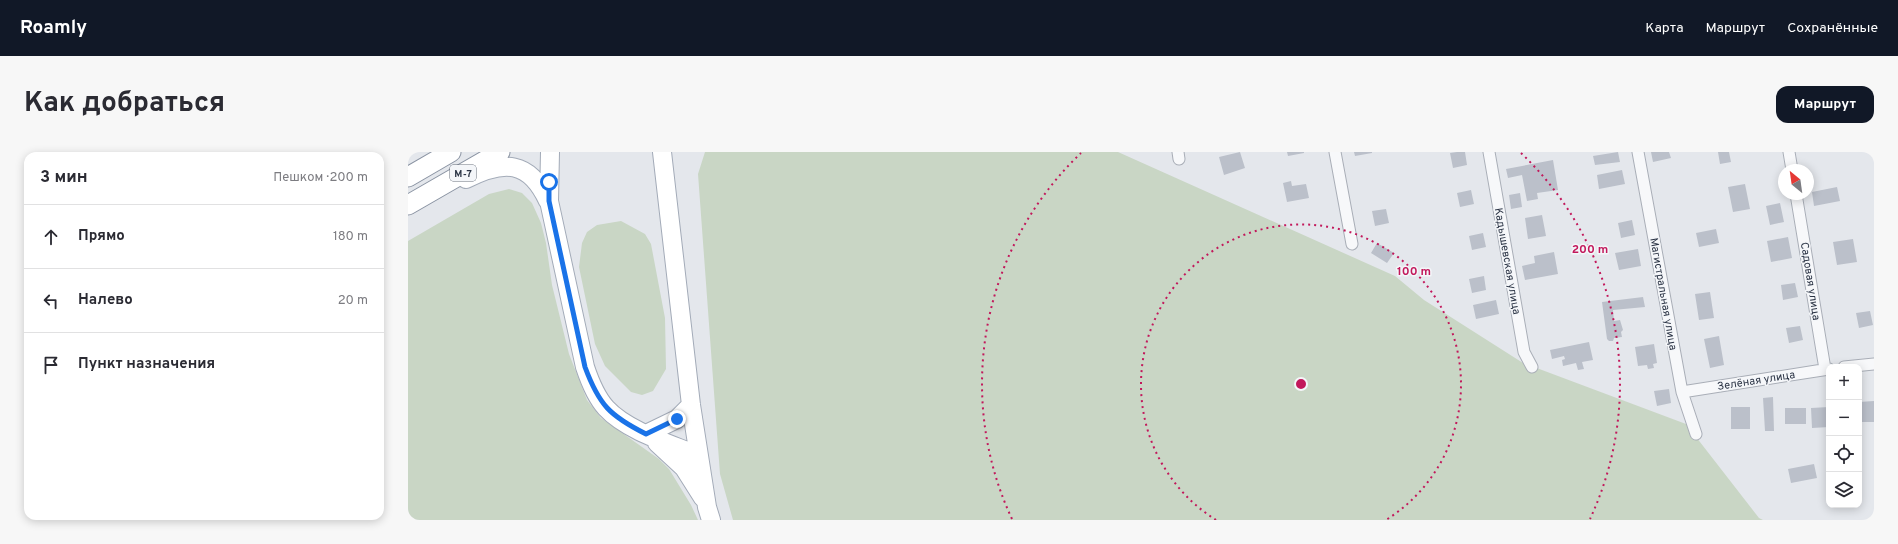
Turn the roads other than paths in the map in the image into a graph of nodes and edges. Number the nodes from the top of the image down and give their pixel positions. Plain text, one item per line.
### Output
1 (451, 152) edge
2 (500, 152) edge
3 (550, 152) edge
4 (662, 152) edge
5 (1335, 152) edge
6 (1489, 152) edge
7 (1638, 152) edge
8 (1789, 152) edge
9 (1791, 164) edge
10 (408, 177) edge
11 (426, 195) junction
12 (1797, 200) edge
13 (549, 201) junction
14 (408, 205) edge
15 (1352, 244) dead end
16 (1826, 364) edge
17 (1874, 364) edge
18 (1862, 365) edge
19 (1532, 367) dead end
20 (1826, 369) edge
21 (1682, 392) junction
22 (691, 405) junction
23 (646, 434) junction
24 (1696, 434) dead end
25 (699, 456) junction
26 (709, 514) edge

1 - 10 highway, М-7
2 - 11 highway, М-7
3 - 13 main road
4 - 22 main road
5 - 15 street
6 - 19 street, Кадышевская улица
7 - 21 street, Магистральная улица
8 - 9 street
11 - 13 main road
11 - 14 highway, М-7
12 - 16 street, Садовая улица
13 - 23 main road
17 - 18 street
20 - 21 street, Зелёная улица
21 - 24 street, Магистральная улица
22 - 23 main road
22 - 25 main road
23 - 25 main road
23 - 26 main road
25 - 26 main road

